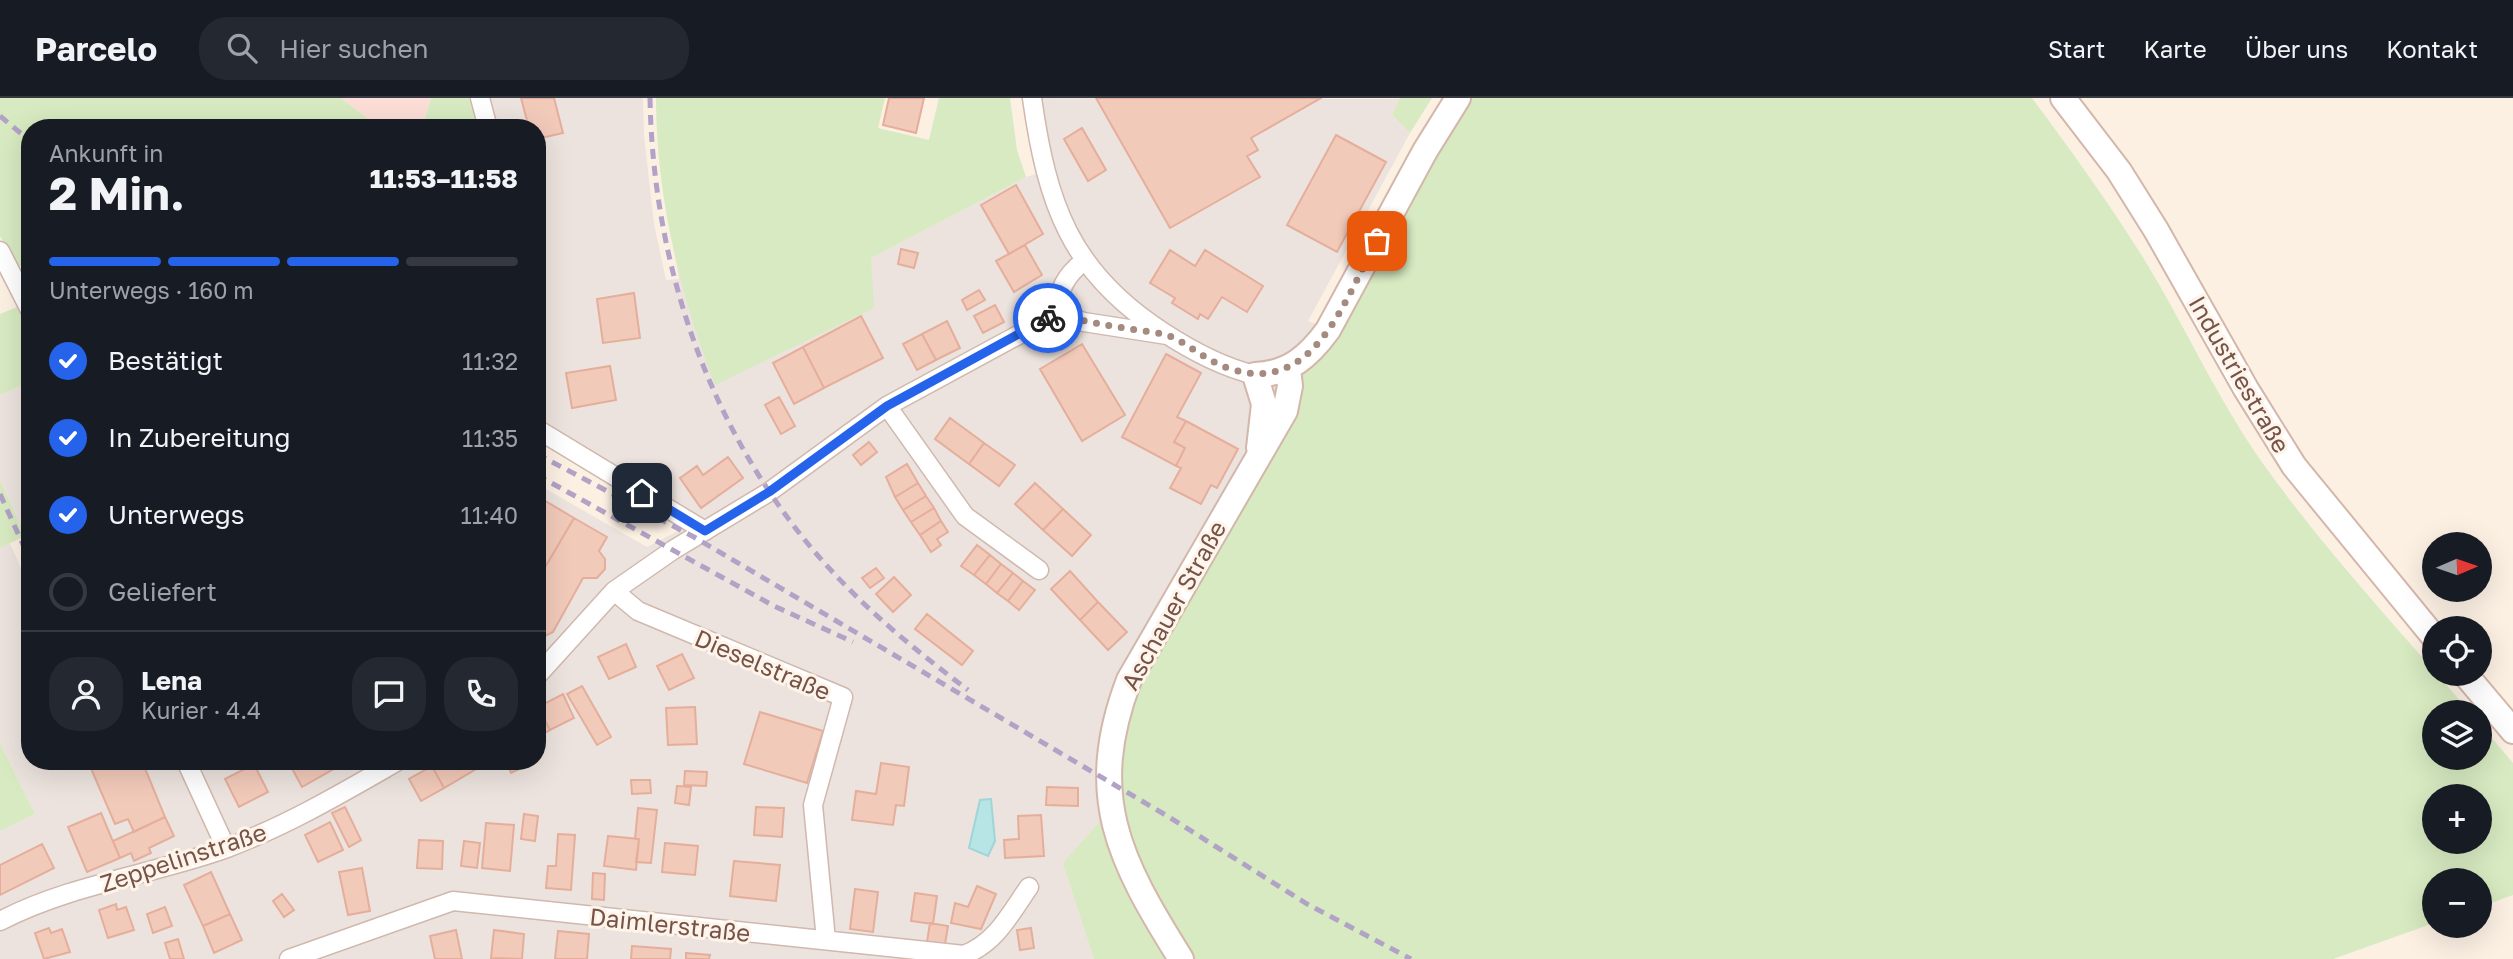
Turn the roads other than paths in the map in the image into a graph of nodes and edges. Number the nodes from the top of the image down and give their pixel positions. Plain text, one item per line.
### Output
1 (480, 98) edge
2 (1032, 98) edge
3 (1458, 98) edge
4 (2063, 98) edge
5 (486, 119) edge
6 (0, 251) edge
7 (1084, 261) junction
8 (21, 292) edge
9 (1057, 314) junction
10 (1167, 335) junction
11 (1288, 369) junction
12 (1255, 375) junction
13 (887, 406) junction
14 (546, 434) edge
15 (1259, 452) junction
16 (705, 531) junction
17 (1039, 570) dead end
18 (614, 591) junction
19 (2422, 622) edge
20 (546, 666) edge
21 (2475, 686) edge
22 (2513, 732) edge
23 (190, 770) edge
24 (382, 770) edge
25 (226, 848) junction
26 (1029, 887) dead end
27 (0, 921) edge
28 (826, 940) junction
29 (289, 959) edge
30 (1181, 959) edge

1 - 5 street
2 - 7 street
3 - 11 street
4 - 19 street, Industriestraße
6 - 8 street
7 - 9 street
7 - 10 street
9 - 10 street
9 - 13 street
10 - 12 street
11 - 12 street
11 - 15 street, Aschauer Straße
12 - 15 street, Aschauer Straße
13 - 16 street
13 - 17 street
14 - 16 street
15 - 30 street, Aschauer Straße
16 - 18 street
18 - 20 street
18 - 28 street, Dieselstraße
21 - 22 street
23 - 25 street
24 - 25 street, Zeppelinstraße
25 - 27 street, Zeppelinstraße
26 - 28 street, Daimlerstraße
28 - 29 street, Daimlerstraße

